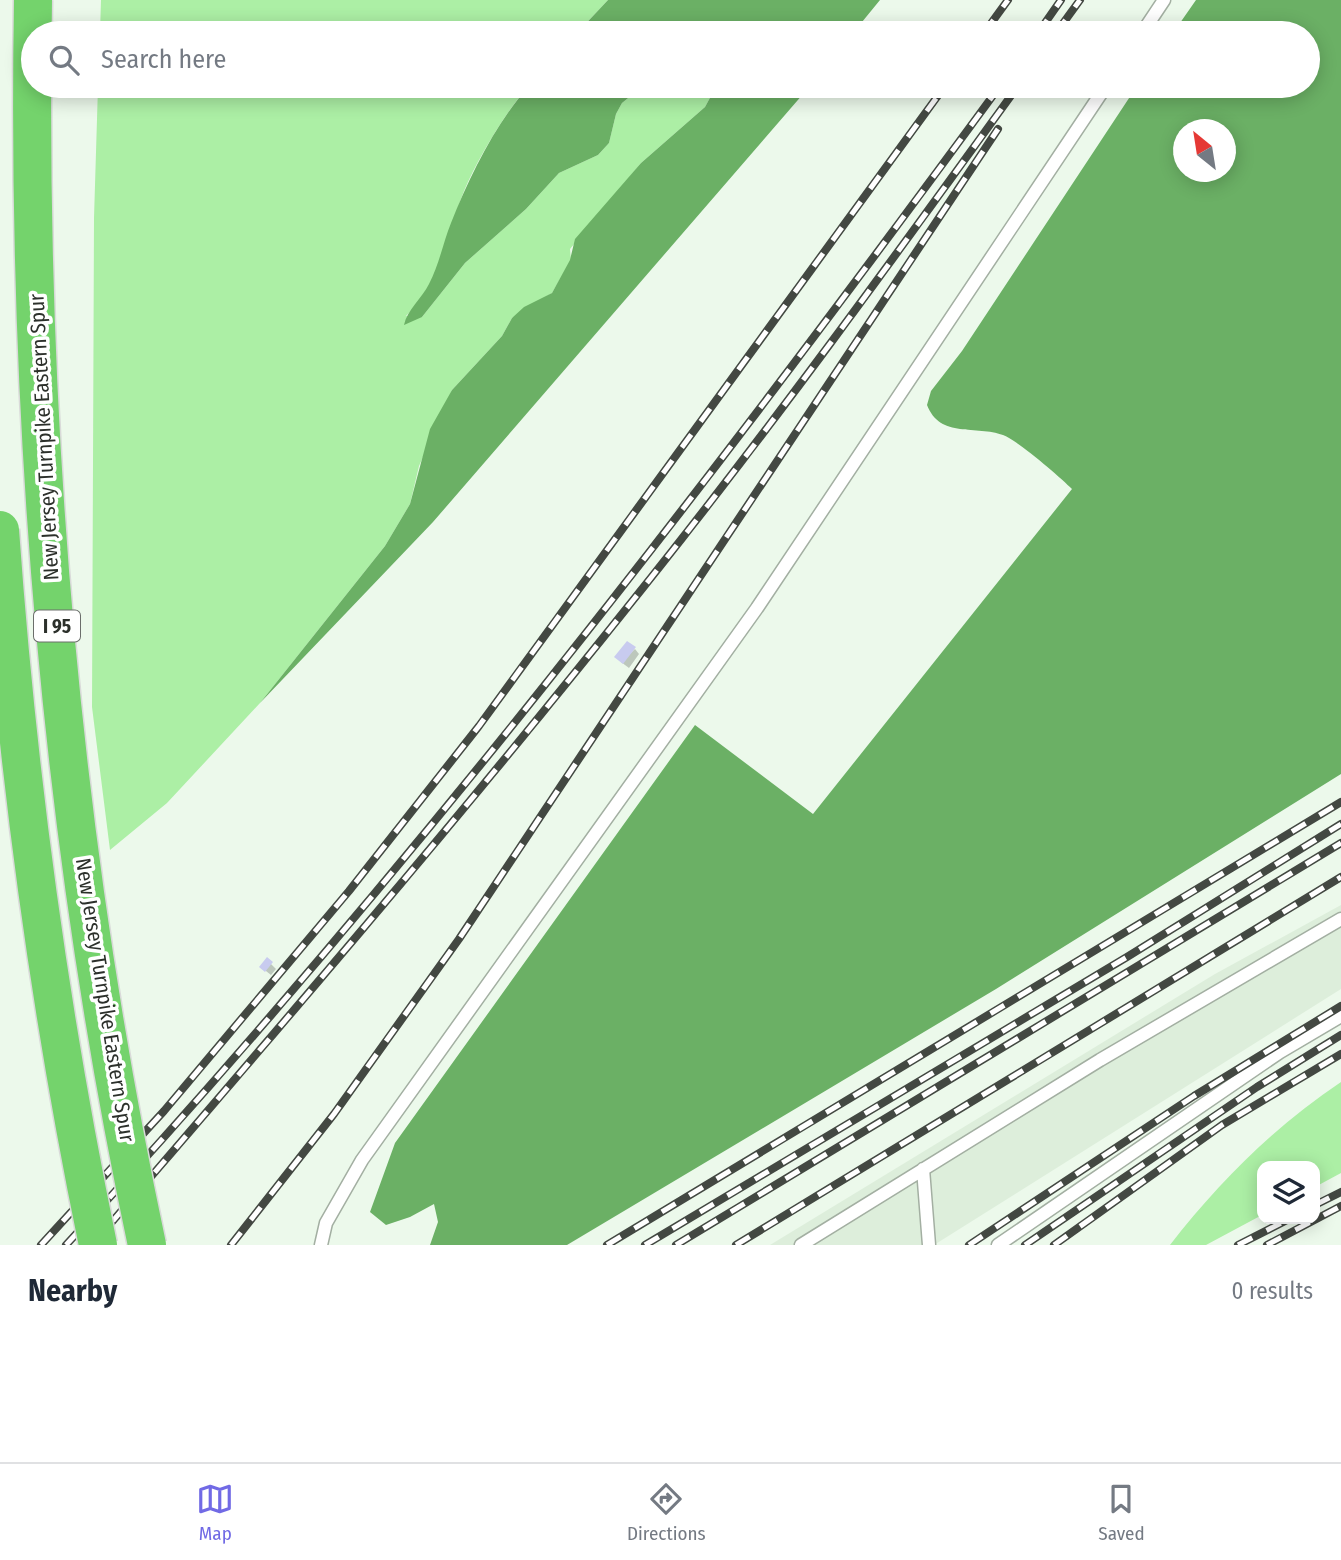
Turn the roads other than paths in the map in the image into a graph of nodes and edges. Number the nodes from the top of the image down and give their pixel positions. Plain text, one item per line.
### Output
1 (33, 0) edge
2 (1164, 0) edge
3 (33, 21) edge
4 (1150, 21) edge
5 (34, 98) edge
6 (1098, 98) edge
7 (0, 530) edge
8 (1341, 919) edge
9 (1341, 1016) edge
10 (923, 1169) junction
11 (98, 1245) edge
12 (147, 1245) edge
13 (321, 1245) edge
14 (801, 1245) edge
15 (929, 1245) edge
16 (998, 1245) edge

1 - 3 highway, New Jersey Turnpike Eastern Spur / I 95, bridge
2 - 4 lane
5 - 12 highway, New Jersey Turnpike Eastern Spur / I 95, bridge
6 - 13 lane
7 - 11 highway, I 95, bridge
8 - 10 lane
9 - 16 lane
10 - 14 lane
10 - 15 lane

